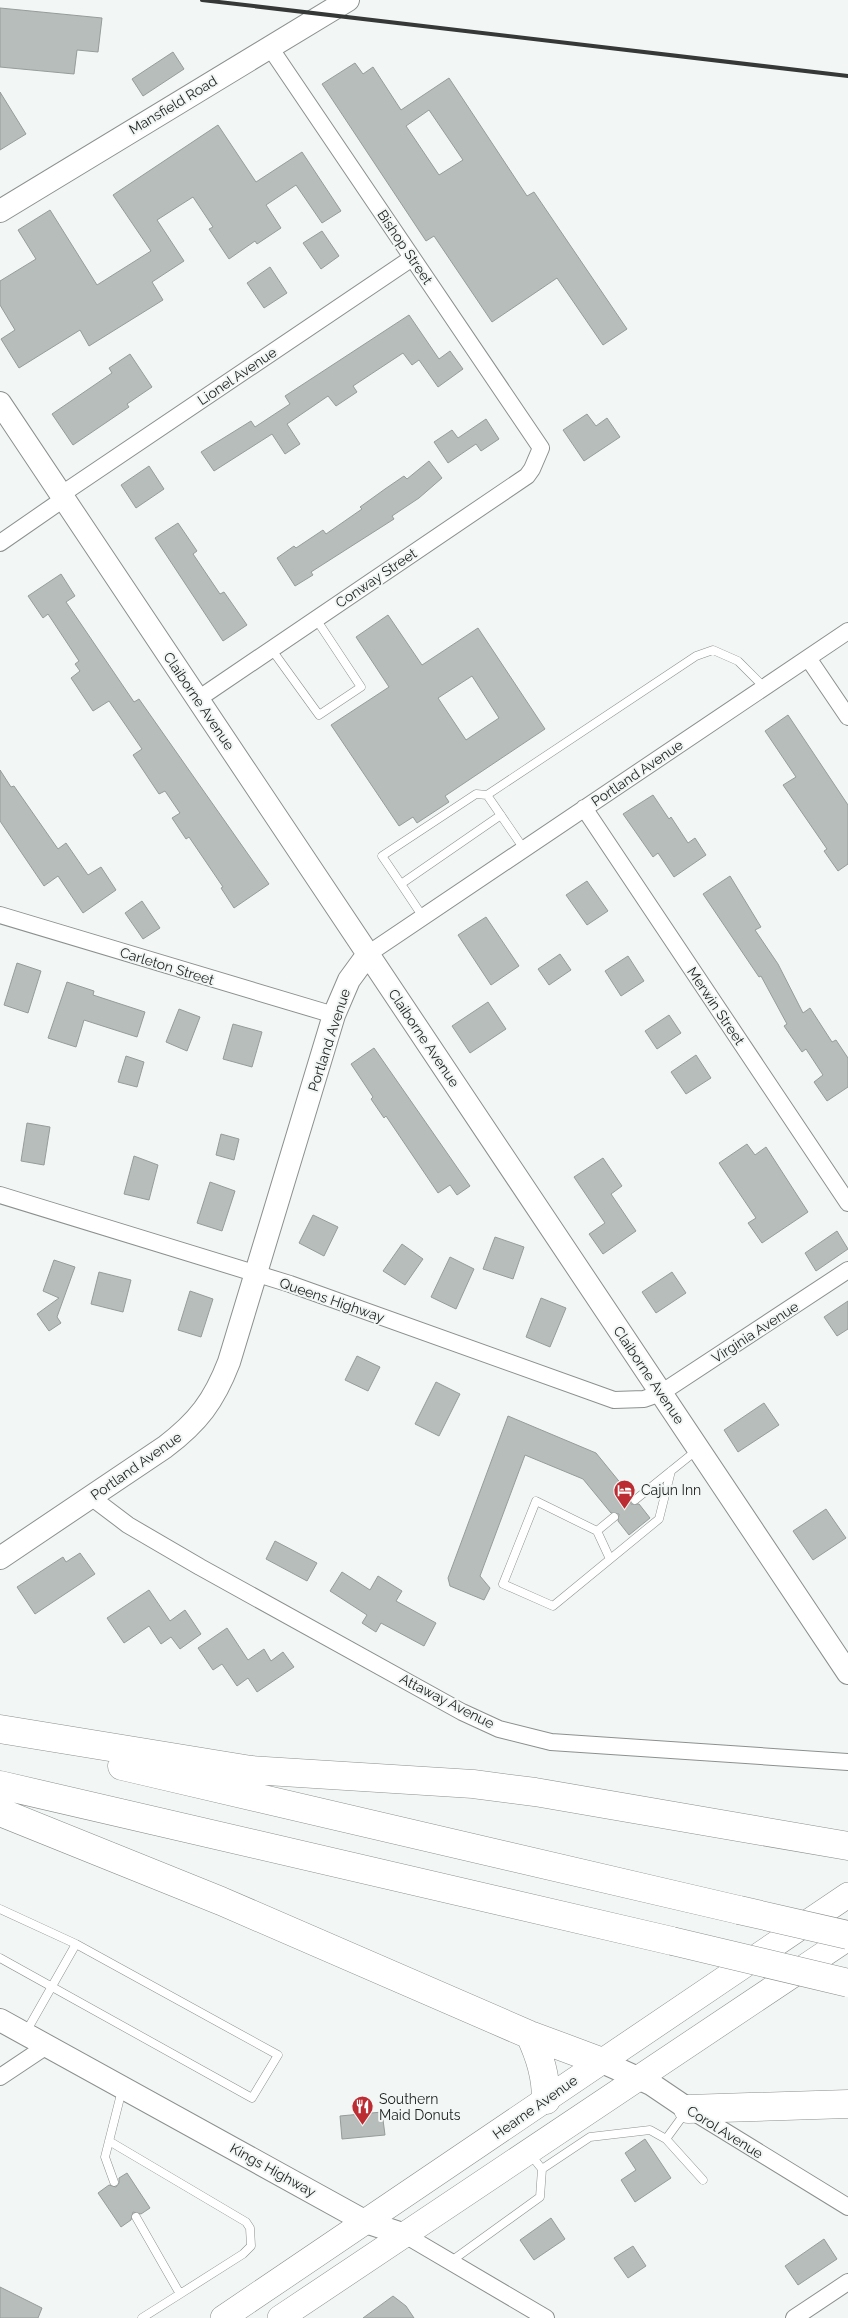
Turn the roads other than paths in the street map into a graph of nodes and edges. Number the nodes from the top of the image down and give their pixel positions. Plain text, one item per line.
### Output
1 (348, 0) edge
2 (269, 46) junction
3 (0, 211) edge
4 (412, 258) junction
5 (0, 403) edge
6 (541, 448) joint
7 (63, 496) junction
8 (0, 543) edge
9 (316, 619) junction
10 (848, 631) edge
11 (272, 650) junction
12 (808, 658) junction
13 (764, 687) junction
14 (198, 699) junction
15 (848, 717) edge
16 (488, 795) junction
17 (584, 808) junction
18 (501, 815) junction
19 (524, 849) junction
20 (401, 884) junction
21 (0, 914) edge
22 (423, 917) junction
23 (368, 954) junction
24 (334, 1015) junction
25 (0, 1195) edge
26 (848, 1203) edge
27 (848, 1270) edge
28 (256, 1274) junction
29 (661, 1393) junction
30 (698, 1449) junction
31 (671, 1471) junction
32 (91, 1497) junction
33 (635, 1500) dead end
34 (614, 1517) dead end
35 (597, 1531) junction
36 (0, 1558) edge
37 (610, 1559) junction
38 (848, 1673) edge
39 (0, 1729) edge
40 (0, 1735) edge
41 (848, 1762) edge
42 (0, 1785) edge
43 (0, 1812) edge
44 (848, 1846) edge
45 (848, 1895) edge
46 (0, 1909) edge
47 (848, 1937) edge
48 (76, 1944) junction
49 (0, 1958) edge
50 (727, 1976) junction
51 (848, 1983) edge
52 (53, 1986) junction
53 (0, 2020) edge
54 (25, 2033) junction
55 (530, 2035) junction
56 (48, 2045) junction
57 (600, 2061) junction
58 (0, 2077) edge
59 (639, 2078) junction
60 (122, 2088) junction
61 (546, 2100) junction
62 (848, 2104) edge
63 (688, 2109) junction
64 (666, 2139) junction
65 (109, 2141) junction
66 (535, 2161) junction
67 (703, 2180) dead end
68 (114, 2182) dead end
69 (848, 2207) edge
70 (136, 2217) dead end
71 (366, 2222) junction
72 (405, 2235) junction
73 (450, 2262) junction
74 (848, 2282) edge
75 (180, 2294) junction
76 (142, 2318) edge
77 (223, 2318) edge
78 (280, 2318) edge
79 (546, 2318) edge
80 (794, 2318) edge

1 - 2 street, Mansfield Road
2 - 3 street, Mansfield Road
2 - 4 street, Bishop Street
4 - 6 street, Bishop Street
4 - 7 street, Lionel Avenue
5 - 7 street, Claiborne Avenue
6 - 9 street, Conway Street
7 - 8 street, Lionel Avenue
7 - 14 street, Claiborne Avenue
9 - 11 street, Conway Street
9 - 11 lane
10 - 12 street, Portland Avenue
11 - 14 street, Conway Street
12 - 13 street, Portland Avenue
12 - 15 street
13 - 16 lane
13 - 17 street, Portland Avenue
14 - 23 street, Claiborne Avenue
16 - 18 lane
16 - 20 lane
17 - 19 street, Portland Avenue
17 - 26 street, Merwin Street
18 - 19 lane
18 - 20 lane
19 - 22 street, Portland Avenue
20 - 22 lane
21 - 24 street, Carleton Street
22 - 23 street, Portland Avenue
23 - 24 street, Portland Avenue
23 - 29 street, Claiborne Avenue
24 - 28 street, Portland Avenue
25 - 28 street, Queens Highway
27 - 29 street, Virginia Avenue
28 - 29 street, Queens Highway
28 - 32 street, Portland Avenue
29 - 30 street, Claiborne Avenue
30 - 31 lane
30 - 38 street, Claiborne Avenue
31 - 33 lane
31 - 37 lane
32 - 36 street, Portland Avenue
32 - 41 street, Attaway Avenue
34 - 35 lane
35 - 37 lane
35 - 37 lane
39 - 44 highway
40 - 47 highway, bridge
42 - 51 highway, bridge
43 - 55 highway
45 - 50 main road, Hearne Avenue
46 - 48 lane
47 - 59 main road
48 - 52 lane
48 - 52 lane
49 - 52 lane
50 - 57 main road, Hearne Avenue
50 - 59 main road
52 - 54 lane
53 - 54 street, Kings Highway
54 - 56 street, Kings Highway
55 - 57 highway
55 - 61 highway
56 - 58 street
56 - 60 street, Kings Highway
57 - 59 street, Corol Avenue
57 - 61 main road, Hearne Avenue
59 - 63 street, Corol Avenue
59 - 66 main road
60 - 65 lane
60 - 71 street, Kings Highway
61 - 71 main road, Hearne Avenue
62 - 63 highway
63 - 64 lane
63 - 69 street, Corol Avenue
64 - 66 lane
64 - 67 lane
65 - 68 lane
65 - 75 lane
66 - 72 main road
66 - 73 lane
70 - 75 lane
71 - 72 street, Kings Highway
71 - 77 main road, Hearne Avenue
72 - 73 street, Kings Highway
72 - 78 main road
73 - 79 street, Kings Highway
74 - 80 street
75 - 76 lane

